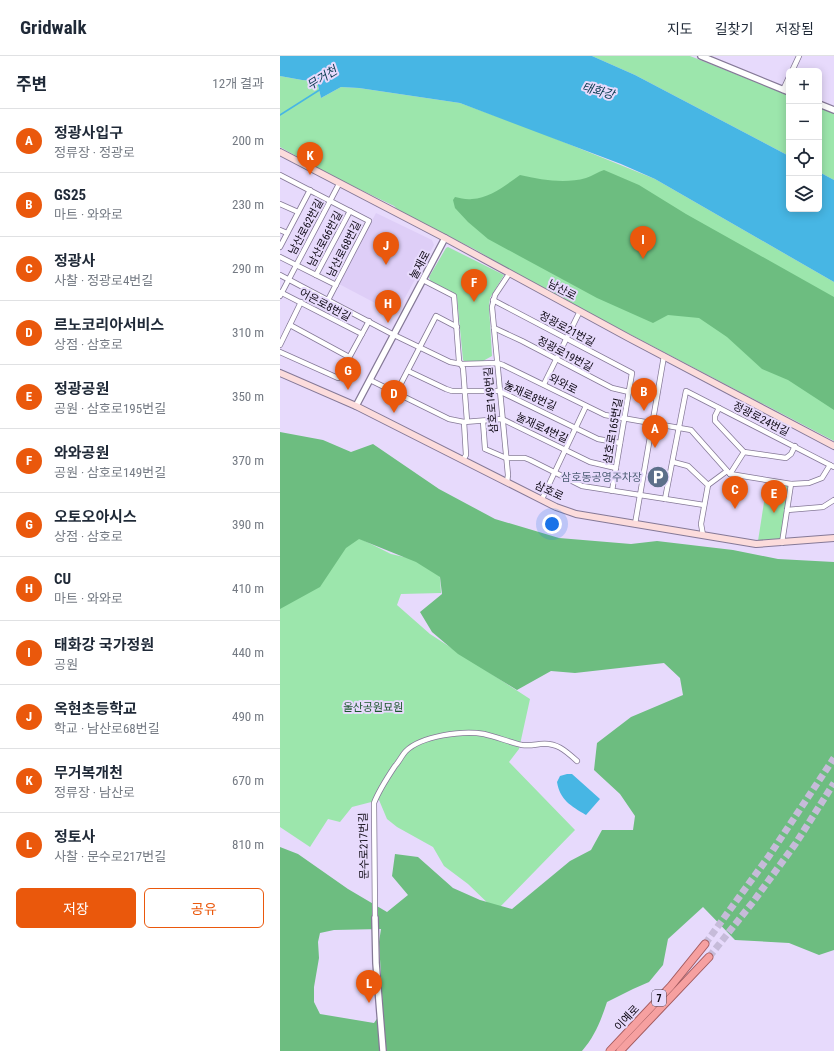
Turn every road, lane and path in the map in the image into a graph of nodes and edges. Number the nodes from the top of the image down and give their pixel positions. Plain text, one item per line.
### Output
1 (701, 56) edge
2 (799, 56) edge
3 (707, 57) edge
4 (793, 68) edge
5 (786, 91) edge
6 (822, 105) edge
7 (834, 110) edge
8 (280, 152) edge
9 (280, 175) edge
10 (339, 184) junction
11 (310, 190) junction
12 (330, 201) junction
13 (280, 204) edge
14 (350, 211) junction
15 (298, 212) junction
16 (280, 230) edge
17 (287, 233) junction
18 (445, 238) junction
19 (280, 247) edge
20 (280, 257) edge
21 (296, 265) junction
22 (509, 274) junction
23 (280, 275) edge
24 (316, 275) junction
25 (289, 279) junction
26 (423, 280) junction
27 (336, 285) junction
28 (281, 293) edge
29 (328, 300) junction
30 (493, 300) junction
31 (301, 302) junction
32 (580, 312) junction
33 (369, 321) junction
34 (290, 326) junction
35 (457, 327) junction
36 (494, 328) junction
37 (362, 334) junction
38 (394, 335) junction
39 (566, 339) junction
40 (280, 345) edge
41 (420, 347) junction
42 (280, 352) edge
43 (664, 356) junction
44 (349, 357) junction
45 (556, 359) junction
46 (461, 364) junction
47 (497, 364) junction
48 (408, 371) junction
49 (280, 373) edge
50 (632, 373) joint
51 (370, 380) junction
52 (544, 384) junction
53 (499, 390) junction
54 (465, 391) junction
55 (629, 392) junction
56 (396, 393) junction
57 (356, 406) junction
58 (586, 406) junction
59 (719, 408) junction
60 (625, 418) junction
61 (502, 419) junction
62 (466, 421) junction
63 (483, 421) junction
64 (653, 423) junction
65 (576, 428) junction
66 (679, 428) junction
67 (620, 443) junction
68 (795, 446) junction
69 (834, 446) edge
70 (566, 449) junction
71 (744, 452) junction
72 (506, 458) junction
73 (463, 460) junction
74 (673, 462) junction
75 (832, 466) edge
76 (616, 468) junction
77 (555, 472) junction
78 (728, 472) junction
79 (507, 482) junction
80 (791, 484) junction
81 (708, 485) junction
82 (612, 491) junction
83 (639, 495) junction
84 (542, 499) junction
85 (665, 499) junction
86 (834, 500) edge
87 (704, 505) junction
88 (787, 510) junction
89 (635, 524) junction
90 (703, 535) junction
91 (834, 538) edge
92 (782, 543) junction
93 (577, 761) dead end
94 (375, 918) joint
95 (706, 944) tunnel mouth
96 (709, 957) tunnel mouth
97 (383, 1051) edge
98 (610, 1051) edge
99 (620, 1051) edge

1 - 3 street
2 - 4 street
3 - 5 street
6 - 7 street
8 - 10 main road, 남산로
9 - 11 street
10 - 12 street, 남산로62번길
10 - 18 main road, 남산로
11 - 12 street
11 - 15 street
12 - 14 street
12 - 21 street, 남산로62번길
13 - 15 street
14 - 24 street, 남산로66번길
14 - 27 street, 남산로68번길
15 - 17 street
16 - 17 street
17 - 19 street
18 - 22 main road, 남산로
18 - 26 street, 눌재로
20 - 21 street
21 - 24 street
21 - 25 street, 남산로62번길
22 - 30 street
22 - 32 main road, 남산로
23 - 25 street, 와와로
24 - 27 street
25 - 28 street, 남산로62번길
25 - 29 street, 와와로
26 - 35 street
26 - 38 street, 눌재로
27 - 29 street, 남산로68번길
28 - 31 street, 어은로8번길
29 - 33 street, 와와로
30 - 36 street, 삼호로149번길
30 - 39 street, 정광로21번길
31 - 34 street
31 - 37 street, 어은로8번길
32 - 39 street
32 - 43 main road, 남산로
33 - 37 street
33 - 38 street, 와와로
34 - 40 street
34 - 44 street
35 - 41 street
35 - 46 street
36 - 45 street, 정광로19번길
36 - 47 street, 삼호로149번길
37 - 44 street
38 - 41 street, 와와로
38 - 51 street, 눌재로
39 - 45 street
39 - 50 street, 정광로21번길
41 - 46 street, 와와로
41 - 48 street
42 - 44 street
43 - 64 street
43 - 69 main road, 남산로
45 - 52 street
45 - 55 street, 정광로19번길
46 - 47 street, 와와로
46 - 54 street
47 - 52 street, 와와로
47 - 53 street, 삼호로149번길
48 - 54 street, 눌재로8번길
48 - 56 street
49 - 57 main road, 삼호로
50 - 55 street, 삼호로165번길
51 - 56 street, 눌재로4번길
51 - 57 street, 눌재로
52 - 58 street, 와와로
53 - 54 street, 눌재로8번길
53 - 61 street, 삼호로149번길
53 - 65 street, 눌재로8번길
54 - 62 street
55 - 60 street, 삼호로165번길
56 - 62 street, 눌재로4번길
57 - 73 main road, 삼호로
58 - 60 street, 와와로
58 - 65 street
59 - 66 street, 정광로24번길
59 - 68 street, 정광로24번길
59 - 71 street, 정광로24번길
60 - 64 street, 와와로
60 - 67 street, 삼호로165번길
61 - 63 street, 눌재로4번길
61 - 70 street, 눌재로4번길
61 - 72 street, 삼호로149번길
62 - 63 street, 눌재로4번길
62 - 73 street
63 - 72 street, 삼호로149번길
64 - 66 street, 와와로
64 - 83 street
65 - 67 street, 눌재로8번길
65 - 70 street
66 - 74 street
66 - 78 street, 와와로
67 - 76 street, 삼호로165번길
68 - 71 street, 정광로24번길
68 - 75 street, 정광로24번길
70 - 76 street, 눌재로4번길
70 - 77 street
71 - 78 street
72 - 77 street
72 - 79 street, 삼호로149번길
73 - 79 main road, 삼호로
74 - 81 street
74 - 85 street
75 - 80 street
76 - 82 street, 삼호로165번길
77 - 82 street
77 - 84 street
78 - 80 street
78 - 81 street
79 - 84 main road, 삼호로
80 - 88 street
81 - 87 street
82 - 83 street
83 - 85 street
83 - 89 street
84 - 89 main road, 삼호로
85 - 87 street
86 - 88 street
87 - 90 street
88 - 92 street
89 - 90 main road, 삼호로
90 - 92 main road, 삼호로
91 - 92 main road, 삼호로
93 - 94 street, 문수로217번길
94 - 97 street, 문수로217번길
95 - 98 highway, 이예로 / 7
96 - 99 highway, 이예로 / 7

